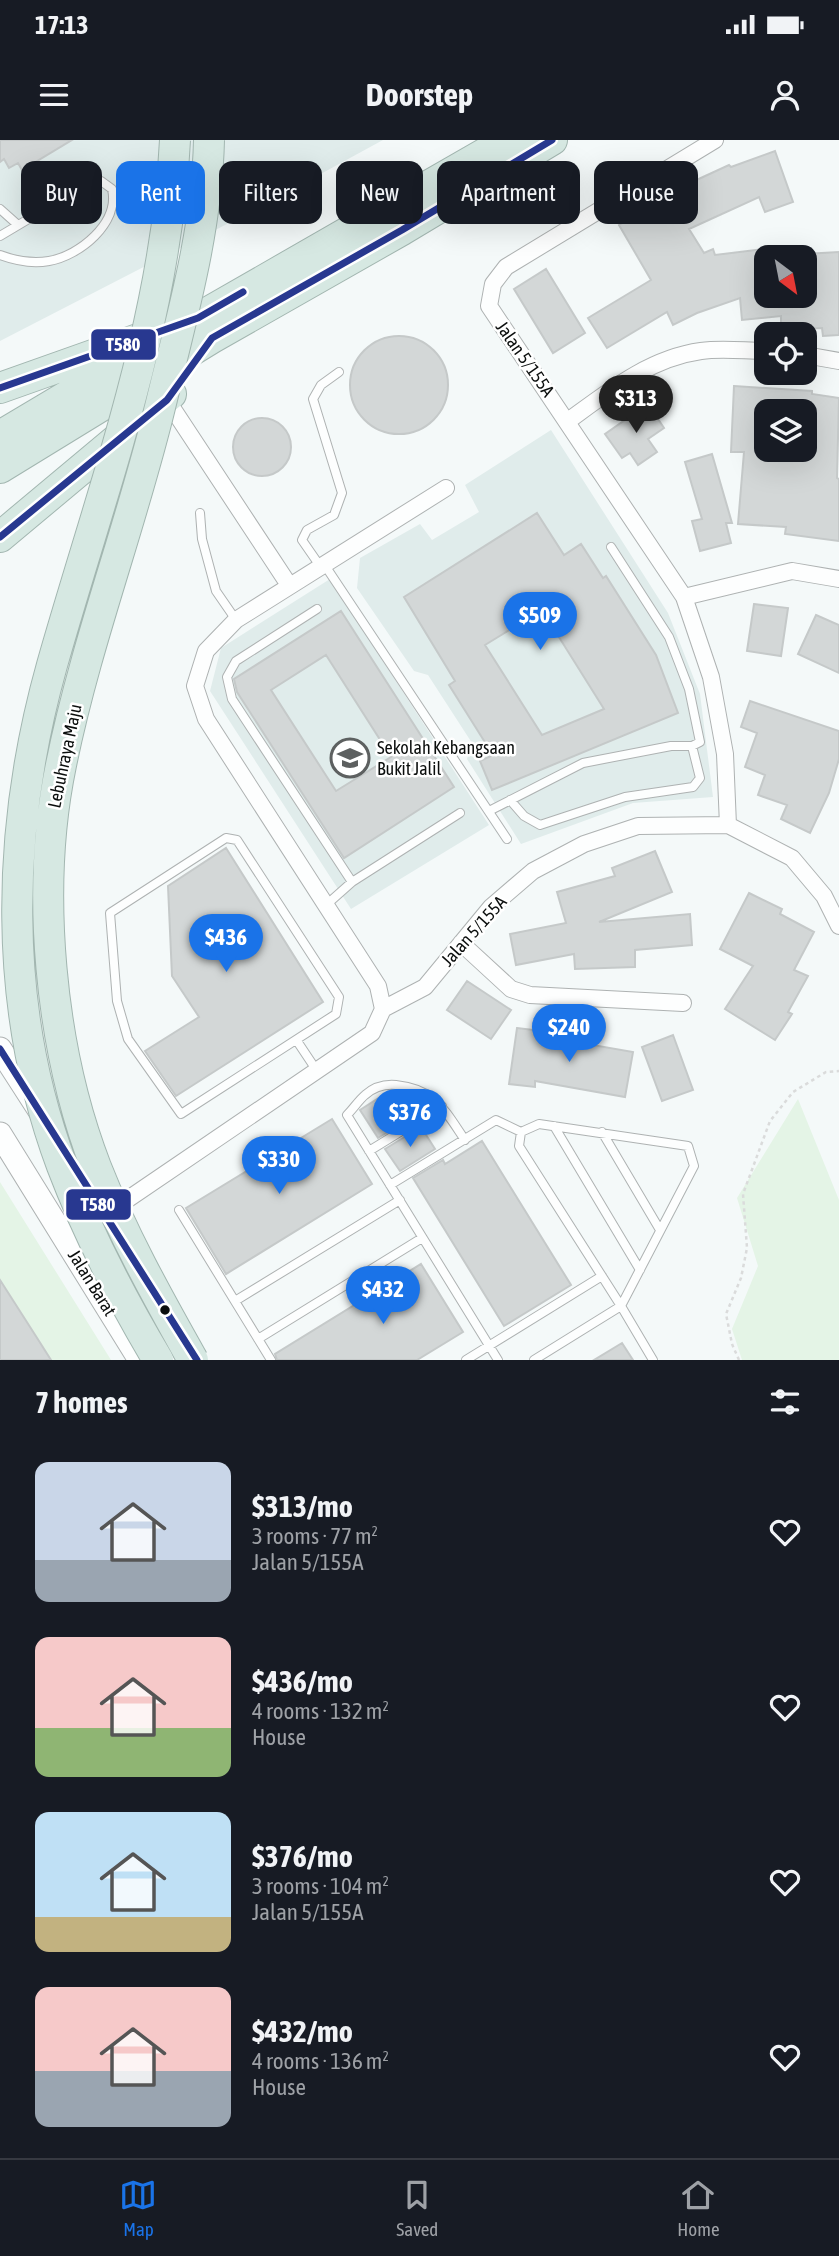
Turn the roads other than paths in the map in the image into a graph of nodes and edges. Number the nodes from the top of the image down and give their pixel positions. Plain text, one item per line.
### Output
1 (175, 140) edge
2 (209, 140) edge
3 (508, 140) edge
4 (552, 140) edge
5 (715, 140) edge
6 (0, 209) edge
7 (18, 225) junction
8 (0, 236) edge
9 (0, 256) edge
10 (205, 328) junction
11 (754, 351) edge
12 (817, 357) edge
13 (839, 361) edge
14 (339, 372) dead end
15 (0, 388) edge
16 (167, 400) junction
17 (568, 421) junction
18 (0, 436) edge
19 (0, 468) edge
20 (446, 488) dead end
21 (200, 513) dead end
22 (0, 537) edge
23 (611, 547) dead end
24 (322, 565) junction
25 (839, 579) edge
26 (289, 584) junction
27 (684, 597) junction
28 (317, 609) dead end
29 (236, 620) junction
30 (692, 746) junction
31 (510, 800) junction
32 (489, 811) junction
33 (460, 813) dead end
34 (728, 825) junction
35 (507, 839) dead end
36 (352, 882) junction
37 (325, 905) junction
38 (839, 926) edge
39 (461, 943) junction
40 (682, 1003) dead end
41 (383, 1009) junction
42 (297, 1041) junction
43 (0, 1049) edge
44 (317, 1071) junction
45 (442, 1106) junction
46 (554, 1126) junction
47 (521, 1132) junction
48 (602, 1132) junction
49 (0, 1134) edge
50 (465, 1140) junction
51 (369, 1151) junction
52 (390, 1185) junction
53 (400, 1200) junction
54 (179, 1210) dead end
55 (105, 1215) junction
56 (660, 1230) junction
57 (422, 1238) junction
58 (67, 1241) junction
59 (640, 1270) junction
60 (602, 1276) junction
61 (235, 1301) junction
62 (621, 1306) junction
63 (258, 1339) junction
64 (489, 1346) junction
65 (140, 1360) edge
66 (158, 1360) edge
67 (195, 1360) edge
68 (271, 1360) edge
69 (466, 1360) edge
70 (498, 1360) edge
71 (534, 1360) edge
72 (653, 1360) edge

1 - 66 highway, Lebuhraya Maju, bridge
2 - 67 highway, Lebuhraya Maju, bridge
3 - 10 highway
4 - 10 highway
5 - 17 street, Jalan 5/155A
6 - 7 lane
7 - 8 lane
7 - 9 lane
10 - 15 highway
10 - 16 highway
10 - 18 highway
10 - 19 highway
11 - 17 street
12 - 13 street
14 - 24 lane
16 - 22 highway
16 - 26 street
17 - 27 street, Jalan 5/155A
20 - 24 street
21 - 29 lane
23 - 30 lane
24 - 26 street
24 - 32 lane
25 - 27 street
26 - 29 street
27 - 34 street, Jalan 5/155A
28 - 36 lane
29 - 37 street
30 - 31 lane
30 - 31 lane
31 - 32 lane
32 - 35 lane
33 - 36 lane
34 - 38 street, Jalan 5/155A
34 - 39 street, Jalan 5/155A
36 - 37 lane
37 - 41 street
39 - 40 street
39 - 41 street, Jalan 5/155A
41 - 44 street
42 - 42 lane
42 - 44 lane
43 - 55 main road
44 - 55 street
45 - 50 lane
45 - 51 lane
45 - 51 lane
46 - 47 lane
46 - 48 lane
46 - 59 lane
47 - 50 lane
47 - 60 lane
48 - 56 lane
48 - 56 lane
49 - 58 main road, Jalan Barat
50 - 52 lane
51 - 52 lane
52 - 53 lane
53 - 57 lane
53 - 61 lane
54 - 61 lane
55 - 58 street
55 - 67 main road
56 - 59 lane
57 - 63 lane
57 - 64 lane
58 - 65 main road, Jalan Barat
59 - 62 lane
60 - 62 lane
60 - 64 lane
61 - 63 lane
62 - 71 lane
62 - 72 lane
63 - 68 lane
64 - 69 lane
64 - 70 lane

